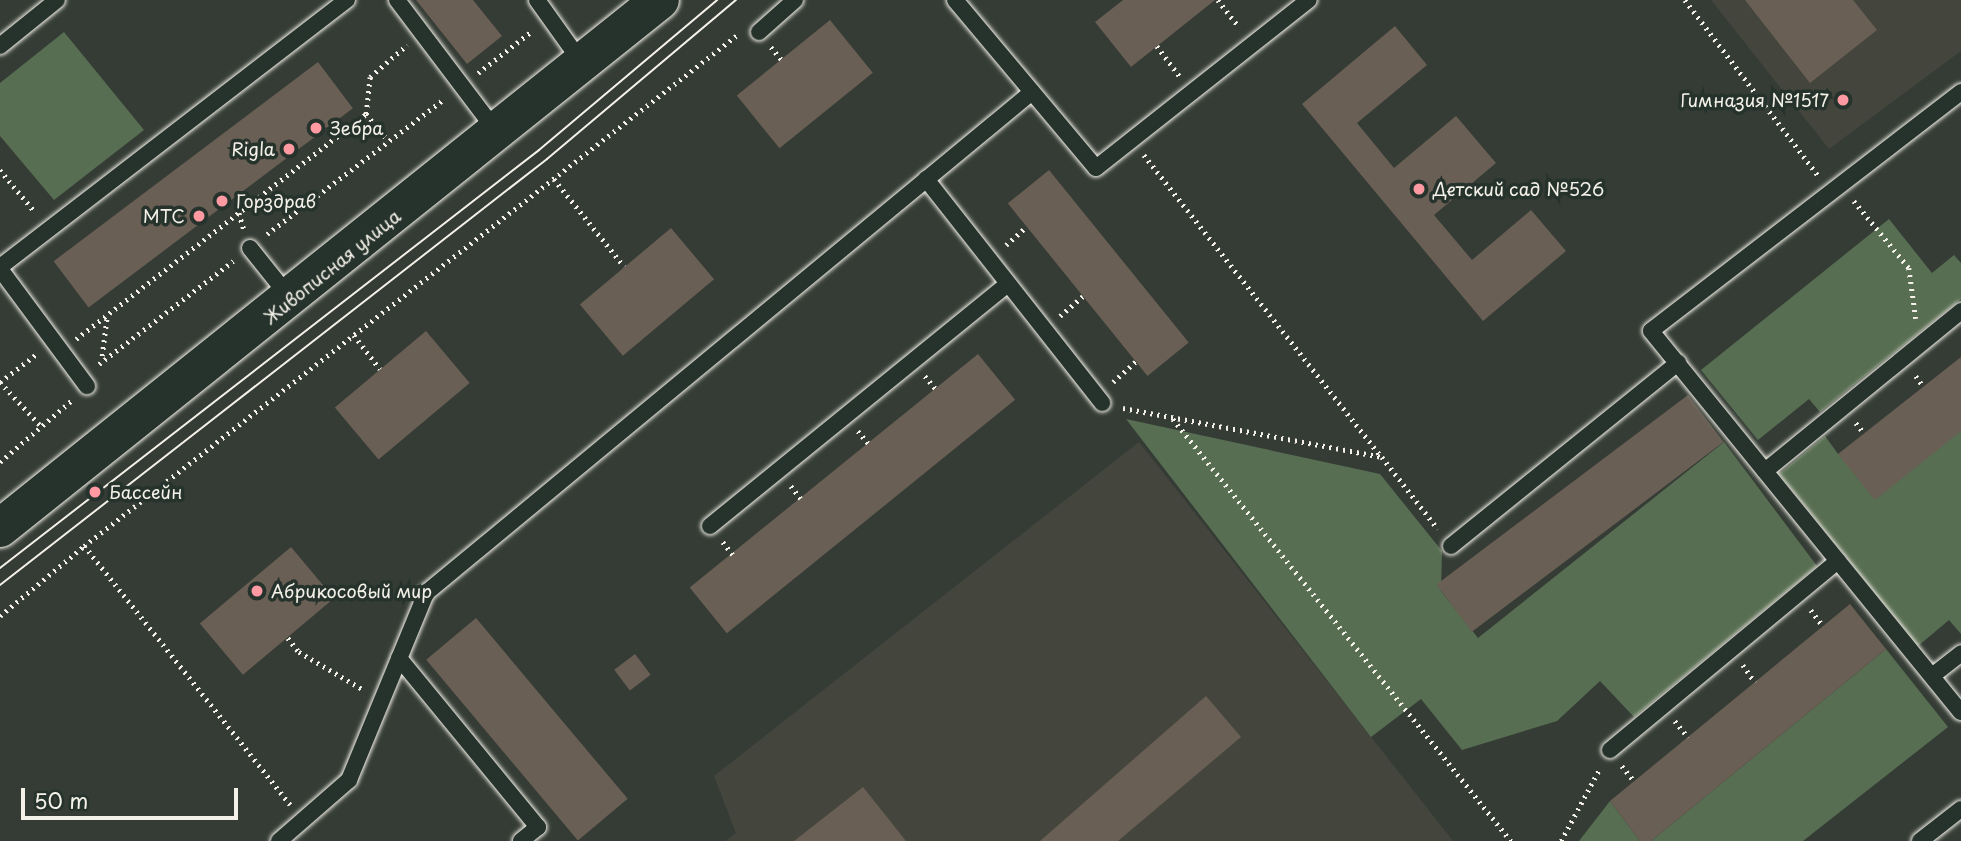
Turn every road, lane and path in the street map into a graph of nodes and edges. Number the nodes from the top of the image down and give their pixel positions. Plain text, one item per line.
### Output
1 (57, 0) edge
2 (347, 0) edge
3 (397, 0) edge
4 (537, 0) edge
5 (660, 0) edge
6 (795, 0) edge
7 (1217, 0) edge
8 (1309, 0) edge
9 (1685, 0) edge
10 (959, 2) edge
11 (550, 17) junction
12 (753, 29) joint
13 (421, 33) junction
14 (1253, 44) junction
15 (0, 46) edge
16 (1157, 46) dead end
17 (582, 63) junction
18 (461, 86) junction
19 (1032, 92) junction
20 (1192, 92) junction
21 (1961, 92) edge
22 (366, 114) junction
23 (497, 132) junction
24 (1132, 140) junction
25 (389, 141) junction
26 (0, 170) edge
27 (554, 179) junction
28 (926, 179) junction
29 (1837, 189) junction
30 (49, 229) junction
31 (250, 248) junction
32 (624, 266) dead end
33 (0, 268) edge
34 (1005, 286) junction
35 (292, 300) junction
36 (1961, 311) edge
37 (107, 316) junction
38 (354, 335) junction
39 (1919, 344) junction
40 (59, 345) junction
41 (102, 358) junction
42 (1136, 361) dead end
43 (1678, 363) junction
44 (380, 369) dead end
45 (87, 386) junction
46 (1099, 400) junction
47 (1173, 419) junction
48 (42, 427) junction
49 (1381, 457) junction
50 (0, 463) edge
51 (1765, 471) junction
52 (710, 526) dead end
53 (0, 528) edge
54 (84, 546) junction
55 (1451, 546) joint
56 (1838, 561) junction
57 (0, 616) edge
58 (288, 638) dead end
59 (1961, 653) edge
60 (399, 658) junction
61 (1932, 676) junction
62 (382, 701) junction
63 (1961, 712) edge
64 (1610, 750) joint
65 (1961, 809) edge
66 (302, 821) junction
67 (279, 841) edge
68 (521, 841) edge
69 (1511, 841) edge
70 (1561, 841) edge
71 (1920, 841) edge

1 - 15 lane
2 - 30 lane
3 - 13 lane
4 - 11 lane
5 - 17 street, Живописная улица
6 - 12 lane
7 - 14 path
8 - 14 lane
9 - 29 path
10 - 19 lane
11 - 17 lane
11 - 18 path
12 - 27 path
13 - 18 lane
13 - 22 path
14 - 20 lane
16 - 20 path
17 - 23 street, Живописная улица
18 - 23 lane
18 - 25 path
19 - 24 lane
19 - 28 lane
20 - 24 lane
21 - 29 lane
22 - 25 path
22 - 37 path
23 - 35 street, Живописная улица
24 - 49 path
25 - 31 path
26 - 30 path
27 - 32 path
27 - 38 path
28 - 34 lane
28 - 60 lane
29 - 39 path
29 - 43 lane
30 - 33 lane
31 - 35 lane
31 - 41 path
33 - 40 lane
34 - 46 lane
34 - 52 lane
35 - 53 street, Живописная улица
36 - 39 lane
37 - 40 path
37 - 41 path
38 - 44 path
38 - 54 path
39 - 51 lane
40 - 45 lane
40 - 48 path
41 - 45 path
42 - 46 path
43 - 51 lane
43 - 55 lane
45 - 48 path
46 - 47 path
47 - 49 path
47 - 69 path
48 - 50 path
49 - 55 path
51 - 56 lane
54 - 57 path
54 - 66 path
56 - 61 lane
56 - 64 lane
58 - 62 path
59 - 61 lane
60 - 62 lane
60 - 68 lane
61 - 63 lane
62 - 66 lane
64 - 70 path
65 - 71 lane
66 - 67 lane

